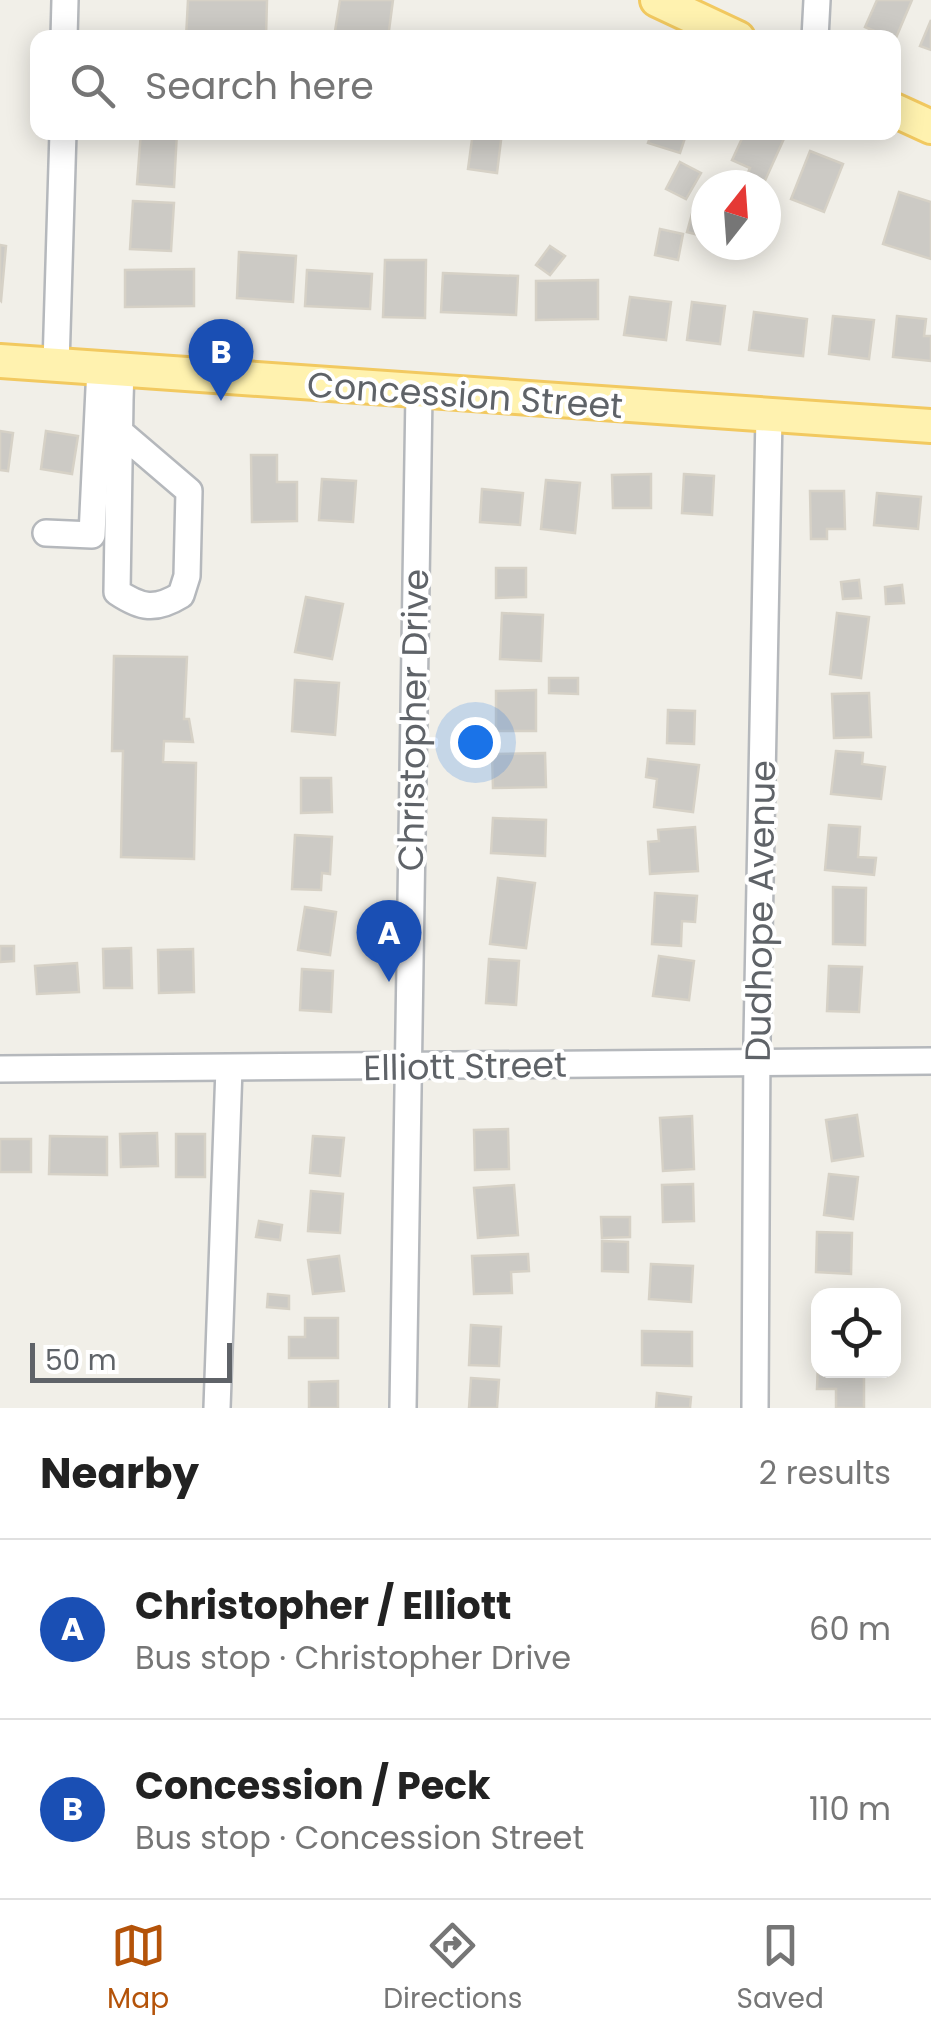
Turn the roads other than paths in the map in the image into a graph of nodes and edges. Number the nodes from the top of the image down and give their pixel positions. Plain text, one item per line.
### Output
1 (65, 0) edge
2 (656, 0) edge
3 (817, 0) edge
4 (64, 30) edge
5 (721, 30) edge
6 (816, 30) edge
7 (901, 113) edge
8 (931, 127) edge
9 (63, 140) edge
10 (0, 361) edge
11 (56, 365) junction
12 (110, 369) junction
13 (420, 392) junction
14 (768, 415) junction
15 (931, 426) edge
16 (120, 432) junction
17 (46, 533) dead end
18 (931, 1061) edge
19 (757, 1064) junction
20 (407, 1066) junction
21 (228, 1068) junction
22 (0, 1069) edge
23 (217, 1408) edge
24 (403, 1408) edge
25 (755, 1408) edge

1 - 4 street
2 - 5 main road
3 - 6 street
7 - 8 main road
9 - 11 street
10 - 11 main road, Concession Street
11 - 12 main road, Concession Street
12 - 13 main road, Concession Street
12 - 16 street
12 - 17 street
13 - 14 main road, Concession Street
13 - 20 street, Christopher Drive
14 - 15 main road, Concession Street
14 - 19 street, Dudhope Avenue
16 - 16 street
18 - 19 street, Elliott Street
19 - 20 street, Elliott Street
19 - 25 street, Dudhope Avenue
20 - 21 street, Elliott Street
20 - 24 street, Christopher Drive
21 - 22 street, Elliott Street
21 - 23 street

